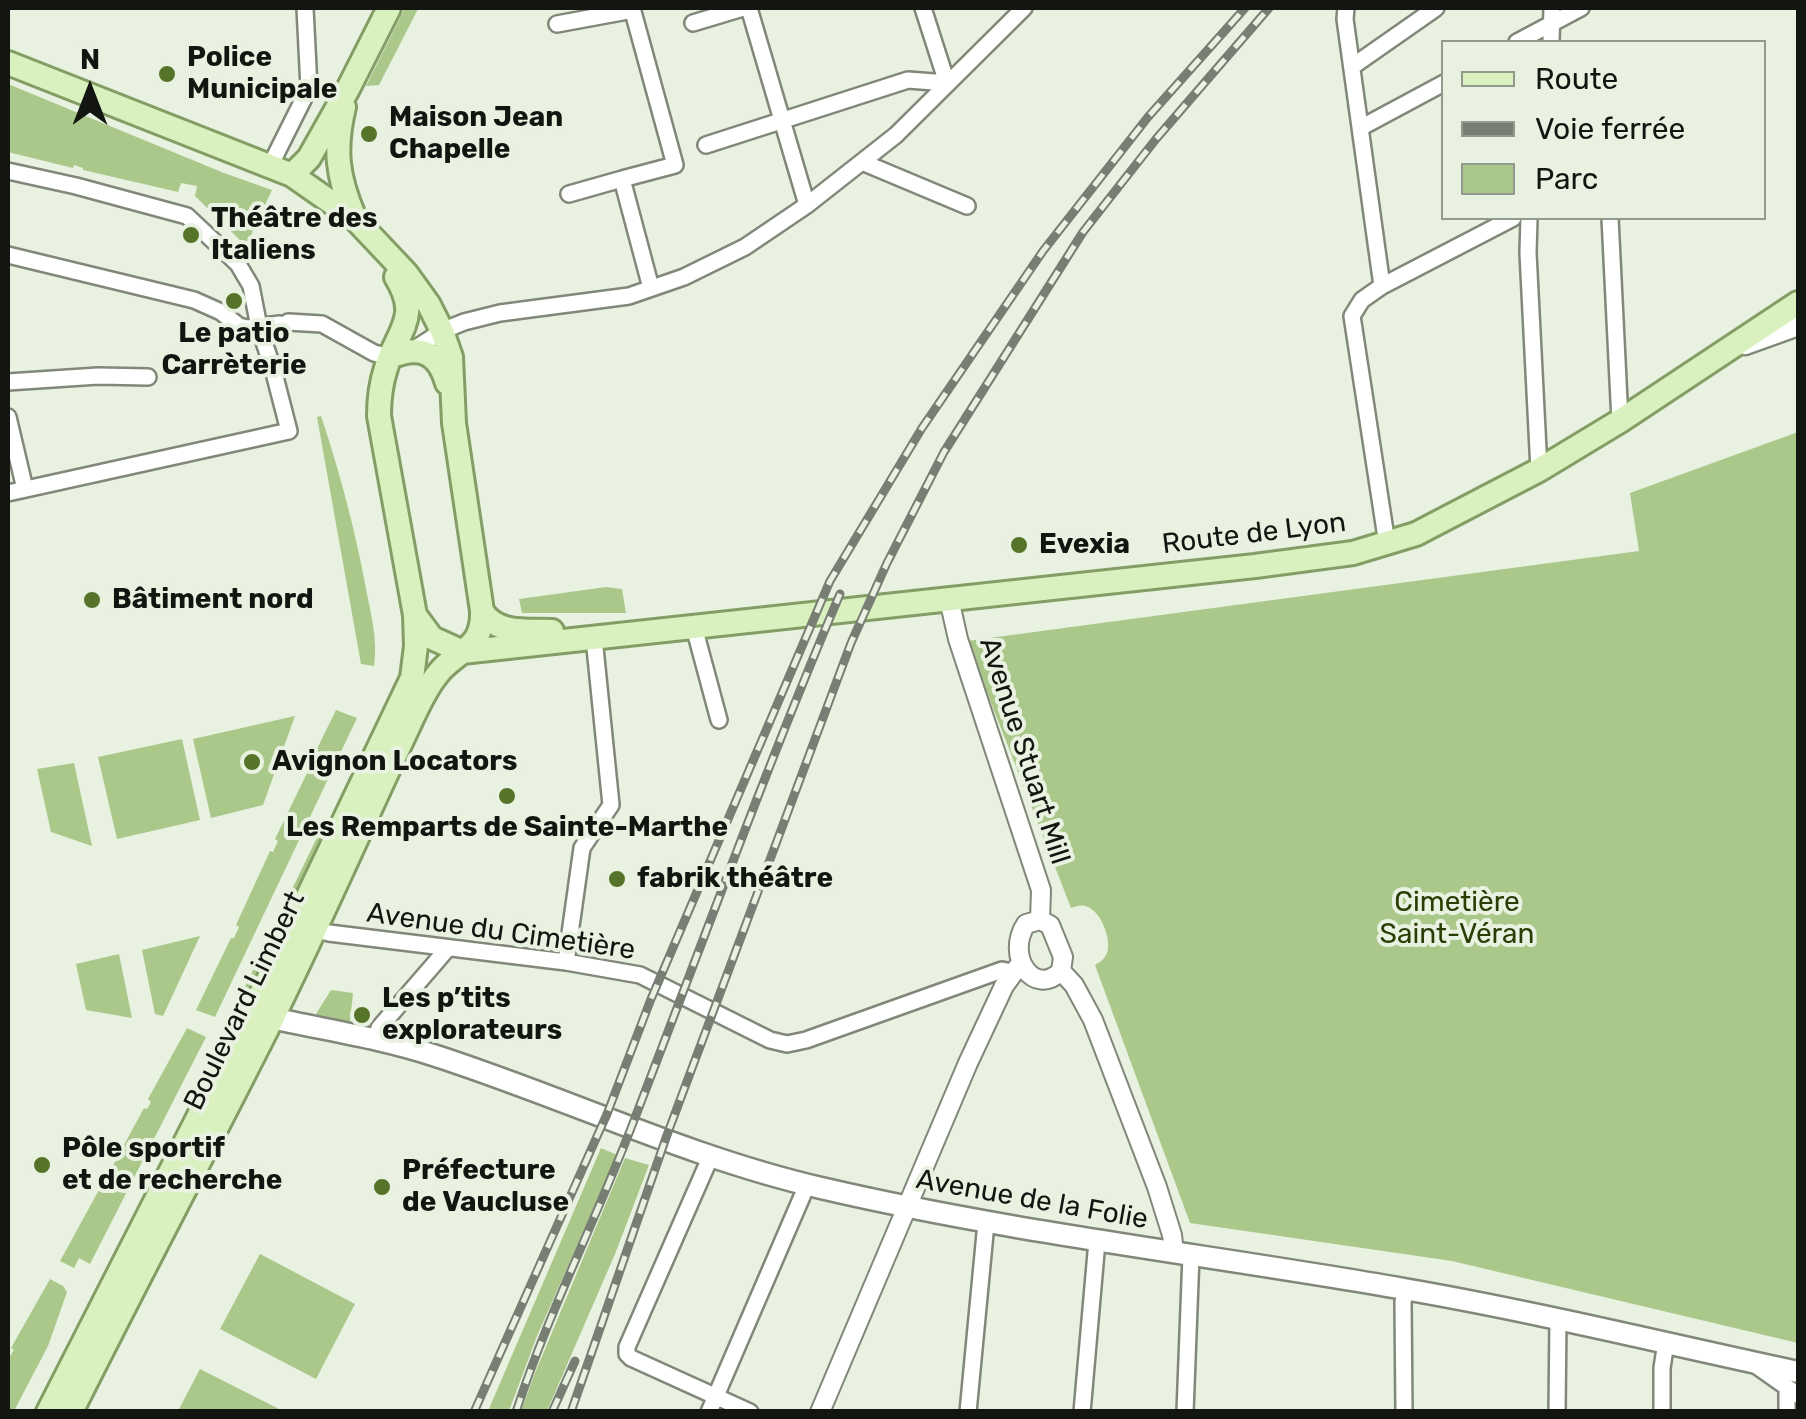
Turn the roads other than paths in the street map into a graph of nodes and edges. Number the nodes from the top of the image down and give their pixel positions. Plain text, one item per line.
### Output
1 (305, 8) edge
2 (388, 8) edge
3 (746, 8) edge
4 (923, 8) edge
5 (1024, 8) edge
6 (1346, 8) edge
7 (1436, 8) edge
8 (1580, 8) edge
9 (632, 9) edge
10 (1552, 16) edge
11 (694, 23) dead end
12 (557, 24) dead end
13 (1520, 40) edge
14 (8, 63) edge
15 (1353, 66) junction
16 (8, 75) edge
17 (947, 83) junction
18 (1441, 85) edge
19 (348, 88) junction
20 (782, 120) junction
21 (1362, 128) junction
22 (706, 145) dead end
23 (862, 162) junction
24 (8, 171) edge
25 (281, 171) junction
26 (622, 179) junction
27 (569, 194) dead end
28 (807, 205) junction
29 (967, 206) dead end
30 (355, 218) junction
31 (1510, 220) edge
32 (1529, 220) edge
33 (1610, 220) edge
34 (8, 255) edge
35 (1382, 286) junction
36 (651, 288) junction
37 (1798, 303) edge
38 (1798, 324) edge
39 (259, 327) junction
40 (442, 331) junction
41 (412, 350) junction
42 (1724, 352) junction
43 (390, 357) junction
44 (148, 376) dead end
45 (8, 382) edge
46 (453, 407) junction
47 (8, 416) edge
48 (1620, 421) junction
49 (1539, 470) junction
50 (25, 489) junction
51 (8, 493) edge
52 (1388, 544) junction
53 (949, 600) junction
54 (482, 612) junction
55 (415, 615) junction
56 (694, 627) junction
57 (594, 638) junction
58 (463, 652) junction
59 (412, 678) junction
60 (719, 720) dead end
61 (1040, 920) junction
62 (315, 930) junction
63 (448, 948) junction
64 (566, 962) junction
65 (1016, 968) junction
66 (1061, 971) junction
67 (267, 982) junction
68 (272, 1018) junction
69 (243, 1030) junction
70 (376, 1038) junction
71 (710, 1158) junction
72 (808, 1185) junction
73 (907, 1205) junction
74 (986, 1222) junction
75 (1097, 1242) junction
76 (1182, 1254) junction
77 (1406, 1290) junction
78 (1558, 1318) junction
79 (1666, 1342) junction
80 (1795, 1385) edge
81 (712, 1404) edge
82 (48, 1412) edge
83 (70, 1412) edge
84 (750, 1412) edge
85 (820, 1412) edge
86 (968, 1412) edge
87 (1082, 1412) edge
88 (1185, 1412) edge
89 (1404, 1412) edge
90 (1557, 1412) edge
91 (1662, 1412) edge
92 (1787, 1412) edge

1 - 25 street
2 - 19 main road
3 - 11 street
3 - 20 street
4 - 17 street
5 - 17 street
6 - 15 street
7 - 15 street
8 - 10 street
9 - 12 street
9 - 26 street
10 - 13 street
14 - 25 main road
15 - 21 street
16 - 43 main road
17 - 20 street
17 - 23 street
18 - 21 street
19 - 25 main road
19 - 30 main road
20 - 22 street
20 - 28 street
21 - 35 street
23 - 28 street
23 - 29 street
24 - 39 street
25 - 30 main road
26 - 27 street
26 - 36 street
28 - 36 street
30 - 40 main road
31 - 35 street
32 - 49 street
33 - 48 street
34 - 39 street
35 - 52 street
36 - 40 street
37 - 42 main road, Route de Lyon
38 - 42 main road
39 - 43 street
39 - 50 street
40 - 41 street
40 - 46 main road
41 - 43 main road
41 - 46 main road
42 - 48 main road, Route de Lyon
43 - 55 main road
44 - 45 street
46 - 54 main road
47 - 50 street
48 - 49 main road, Route de Lyon
49 - 52 main road, Route de Lyon
50 - 51 street
52 - 53 main road, Route de Lyon
53 - 56 main road, Route de Lyon
53 - 61 street, Avenue Stuart Mill
54 - 57 main road, Route de Lyon
54 - 58 main road
55 - 58 main road
55 - 59 main road
56 - 57 main road, Route de Lyon
56 - 60 street
57 - 58 main road, Route de Lyon
57 - 64 street
58 - 59 main road, Route de Lyon
58 - 62 main road, Boulevard Limbert
59 - 67 main road, Boulevard Limbert
61 - 65 street
61 - 66 street
62 - 63 street, Avenue du Cimetière
62 - 68 main road, Boulevard Limbert
63 - 64 street, Avenue du Cimetière
63 - 70 street
64 - 65 street, Avenue du Cimetière
65 - 66 street
65 - 73 street
66 - 76 street
67 - 68 main road
67 - 69 main road, Boulevard Limbert
68 - 69 main road
68 - 70 main road, Avenue de la Folie
68 - 83 main road, Boulevard Limbert
69 - 82 main road, Boulevard Limbert
70 - 71 main road, Avenue de la Folie
71 - 72 main road, Avenue de la Folie
71 - 81 street
72 - 73 main road, Avenue de la Folie
72 - 81 street
73 - 74 main road, Avenue de la Folie
73 - 85 street
74 - 75 main road, Avenue de la Folie
74 - 86 street
75 - 76 main road, Avenue de la Folie
75 - 87 street
76 - 77 main road, Avenue de la Folie
76 - 88 street
77 - 78 main road, Avenue de la Folie
77 - 89 street
78 - 79 main road, Avenue de la Folie
78 - 90 street
79 - 80 main road, Avenue de la Folie
79 - 91 street
80 - 92 street
81 - 84 street

